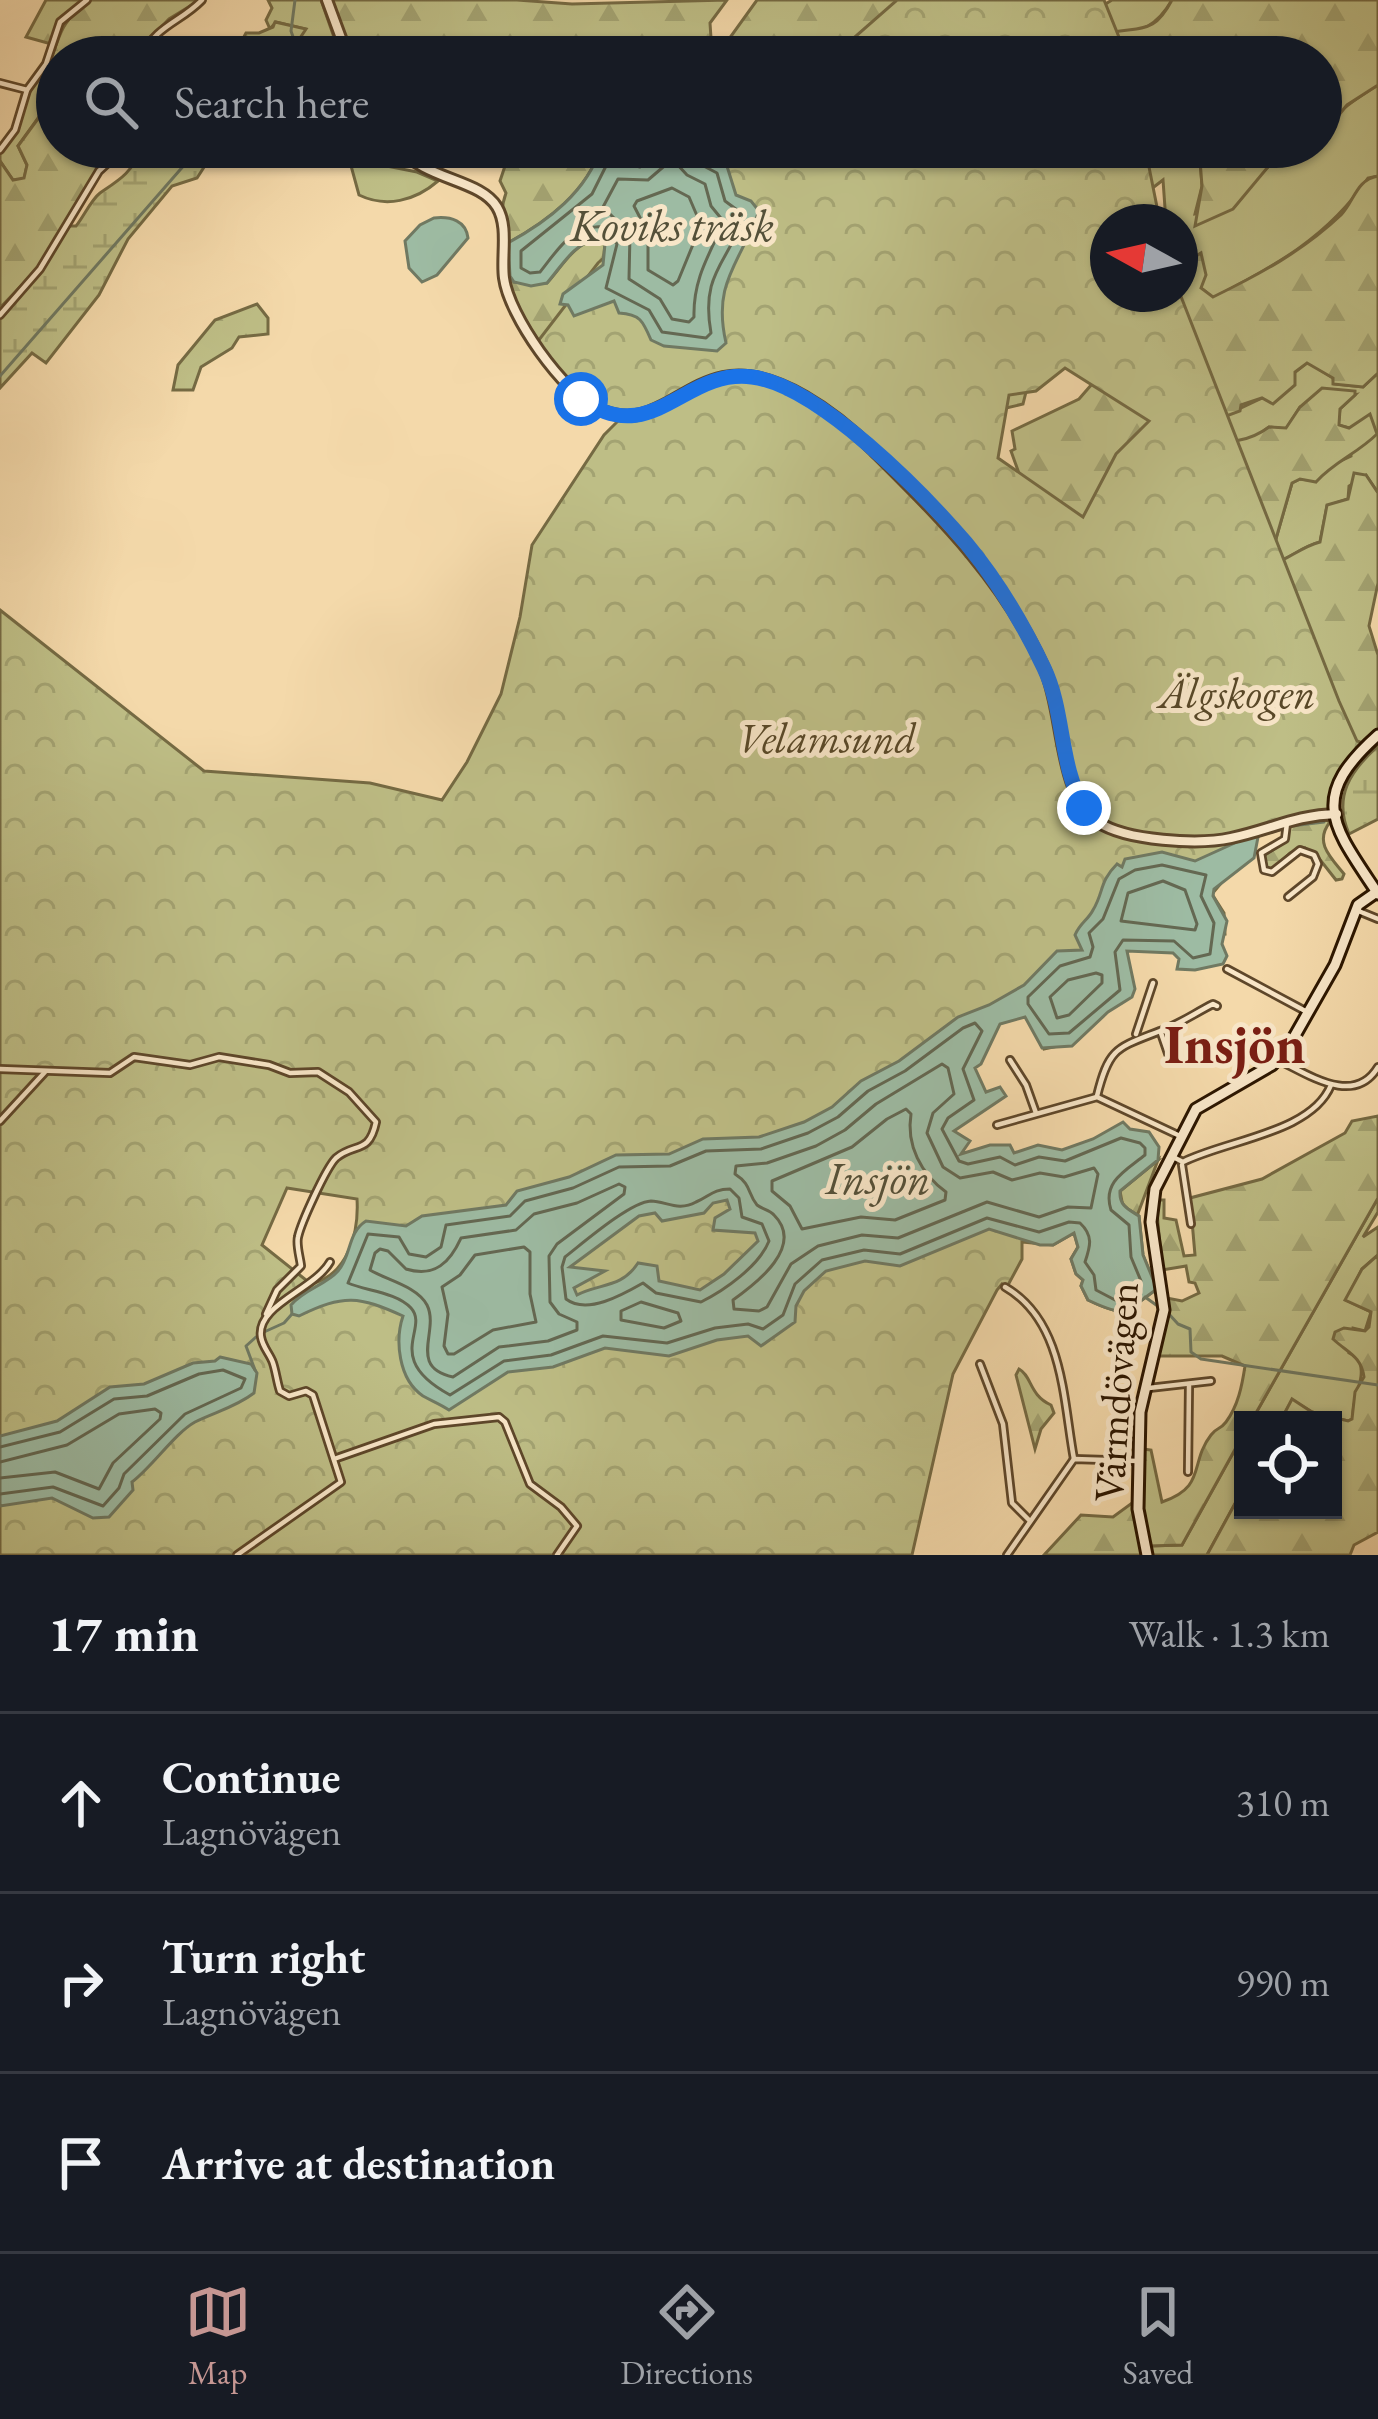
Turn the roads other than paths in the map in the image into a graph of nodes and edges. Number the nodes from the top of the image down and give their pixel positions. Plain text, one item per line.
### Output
1 (87, 0) edge
2 (202, 0) edge
3 (327, 0) edge
4 (55, 36) edge
5 (154, 36) edge
6 (340, 36) edge
7 (36, 78) edge
8 (0, 83) edge
9 (27, 90) junction
10 (0, 150) edge
11 (102, 168) edge
12 (422, 168) edge
13 (0, 315) edge
14 (1378, 735) edge
15 (1336, 814) junction
16 (1288, 825) junction
17 (1378, 890) edge
18 (1288, 897) dead end
19 (1356, 910) junction
20 (1378, 919) edge
21 (1227, 969) dead end
22 (1153, 983) dead end
23 (1217, 1006) dead end
24 (1309, 1013) junction
25 (1160, 1031) junction
26 (1135, 1038) junction
27 (1010, 1060) dead end
28 (1278, 1060) junction
29 (1171, 1062) dead end
30 (1378, 1067) edge
31 (0, 1069) edge
32 (47, 1070) junction
33 (1331, 1084) junction
34 (1096, 1097) junction
35 (1036, 1113) junction
36 (0, 1121) edge
37 (997, 1125) dead end
38 (1180, 1136) junction
39 (1170, 1156) junction
40 (1183, 1162) junction
41 (1191, 1224) dead end
42 (330, 1262) dead end
43 (1005, 1288) dead end
44 (266, 1314) junction
45 (980, 1364) dead end
46 (1211, 1381) dead end
47 (1189, 1386) junction
48 (1144, 1387) junction
49 (334, 1459) junction
50 (1074, 1460) junction
51 (1138, 1461) junction
52 (1188, 1472) dead end
53 (1030, 1521) junction
54 (237, 1555) edge
55 (557, 1555) edge
56 (1007, 1555) edge
57 (1148, 1555) edge

1 - 4 street
2 - 5 street
3 - 6 street
7 - 9 street
8 - 9 street
9 - 10 street
11 - 13 street
12 - 16 street
14 - 15 main road
15 - 16 street
15 - 17 main road
16 - 18 street
17 - 19 main road, Värmdövägen
19 - 20 street
19 - 24 main road, Värmdövägen
21 - 24 street
22 - 26 street
23 - 25 street
24 - 28 main road, Värmdövägen
25 - 26 street
25 - 29 street
26 - 34 street
27 - 35 street
28 - 33 street
28 - 38 main road, Värmdövägen
30 - 33 street
31 - 32 street
32 - 36 street
32 - 44 street
33 - 40 street
34 - 35 street
34 - 38 street
35 - 37 street
38 - 39 main road, Värmdövägen
39 - 40 street
39 - 48 main road, Värmdövägen
40 - 41 street
42 - 44 street
43 - 50 street
44 - 49 street
45 - 53 street
46 - 47 street
47 - 48 street
47 - 52 street
48 - 51 main road, Värmdövägen
49 - 54 street
49 - 55 street
50 - 51 street
50 - 53 street
51 - 57 main road, Värmdövägen
53 - 56 street

